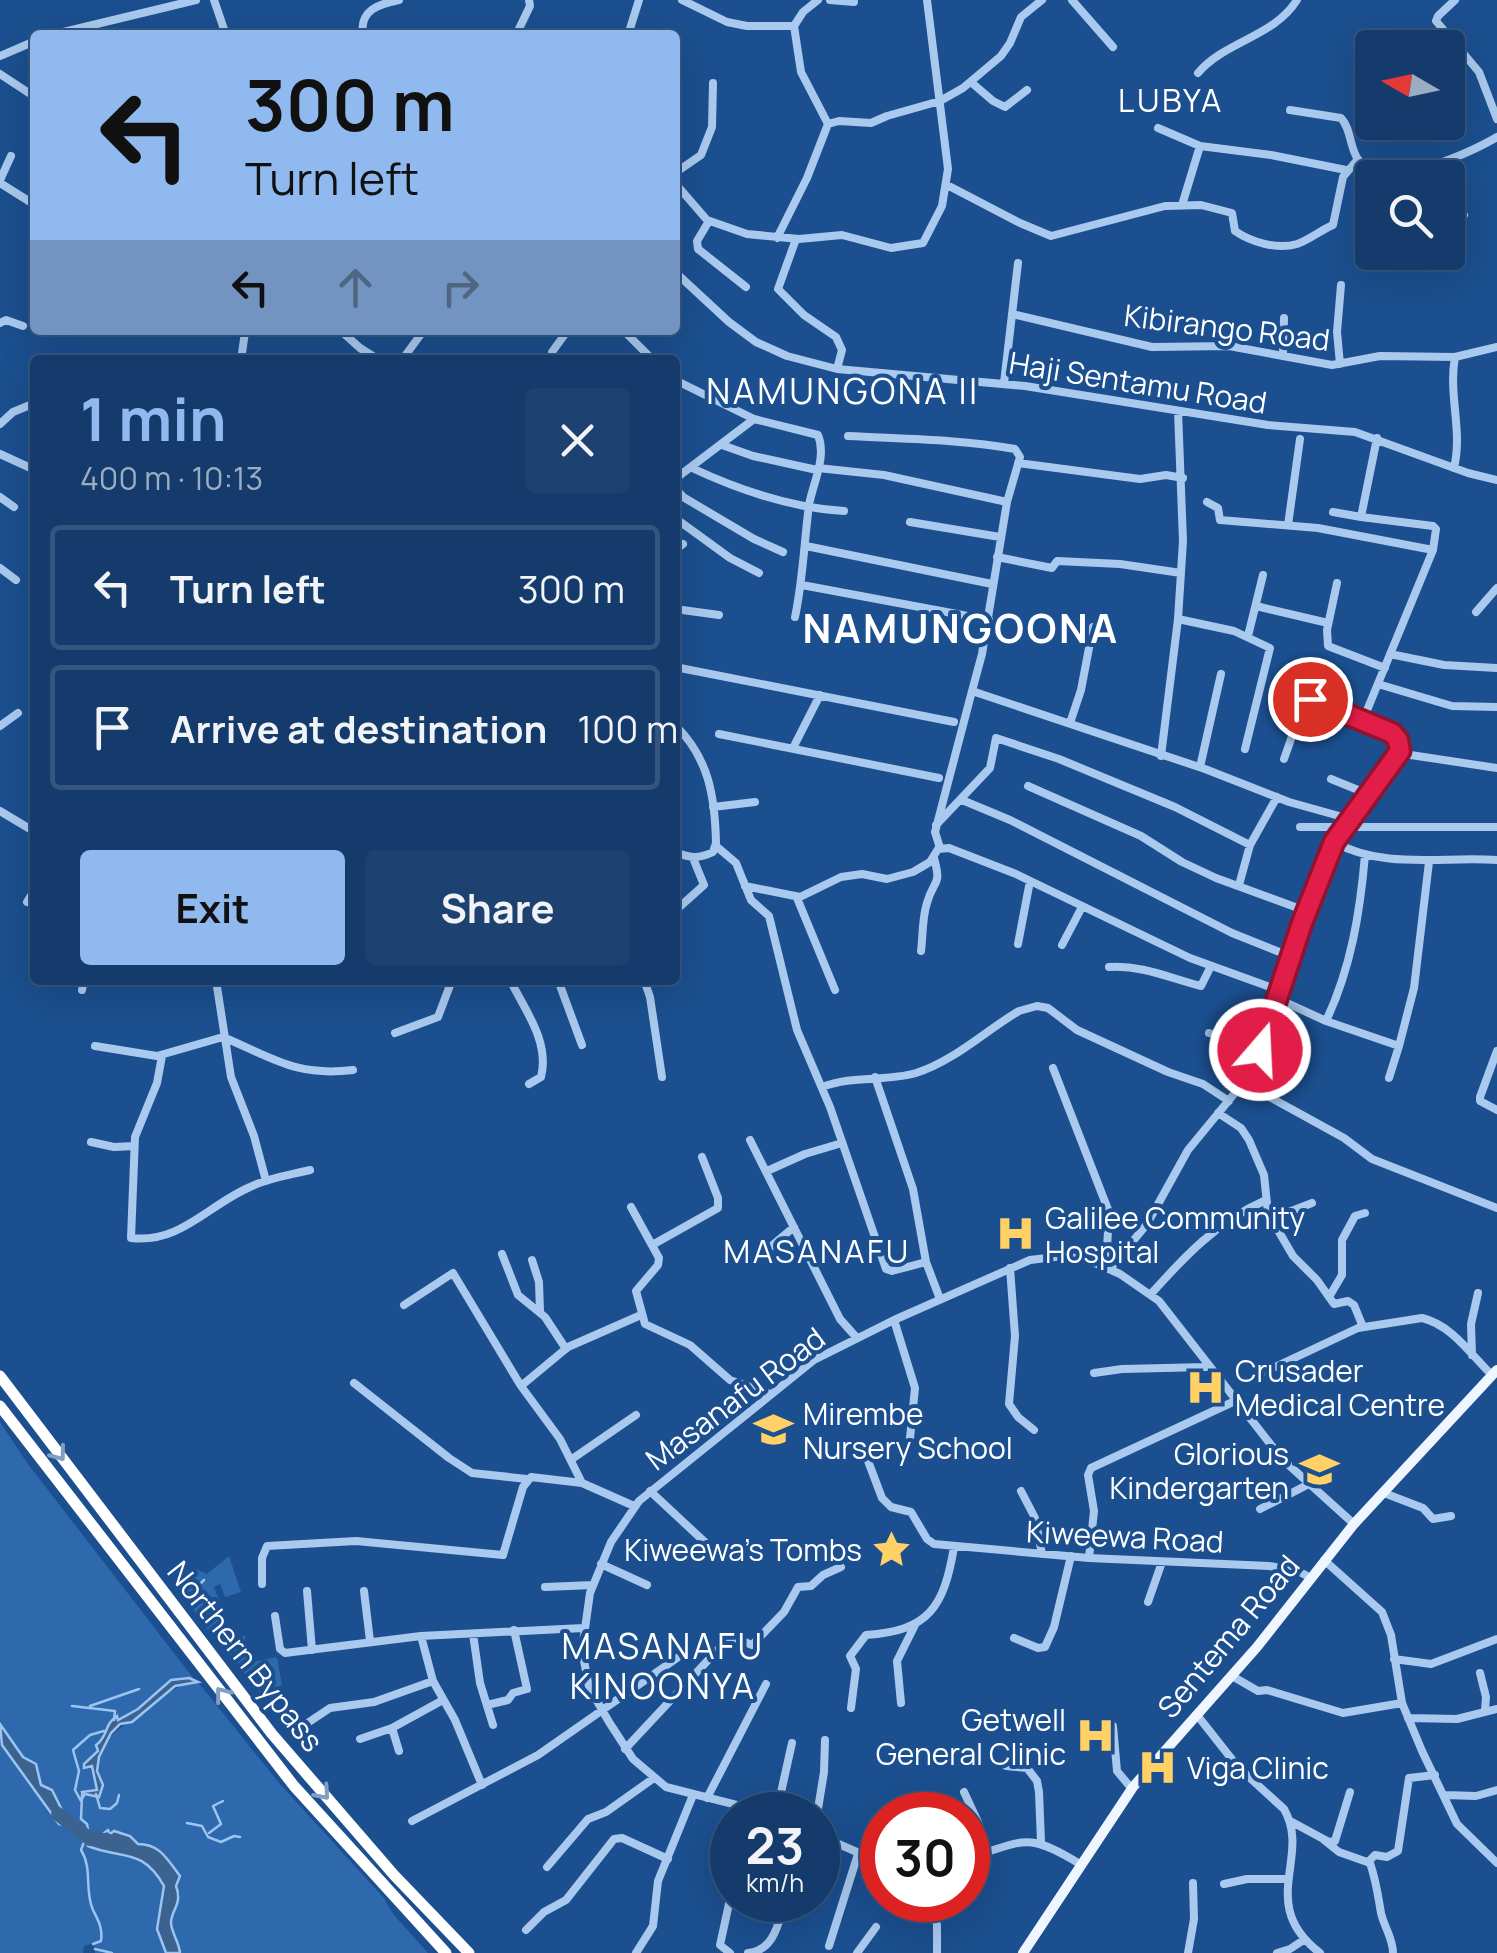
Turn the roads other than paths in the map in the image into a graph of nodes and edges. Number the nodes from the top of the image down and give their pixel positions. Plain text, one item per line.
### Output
1 (196, 0) edge
2 (214, 0) edge
3 (399, 0) edge
4 (530, 0) edge
5 (639, 0) edge
6 (682, 0) edge
7 (818, 0) edge
8 (830, 0) edge
9 (927, 0) edge
10 (1042, 0) edge
11 (1072, 0) edge
12 (1297, 0) edge
13 (1455, 0) edge
14 (854, 2) edge
15 (794, 26) junction
16 (72, 30) edge
17 (224, 30) edge
18 (362, 30) edge
19 (518, 30) edge
20 (630, 30) edge
21 (30, 43) edge
22 (1113, 47) dead end
23 (0, 56) edge
24 (1198, 73) dead end
25 (0, 74) edge
26 (972, 82) junction
27 (713, 83) dead end
28 (1027, 90) dead end
29 (30, 94) edge
30 (940, 101) junction
31 (1290, 110) dead end
32 (1497, 119) edge
33 (828, 124) junction
34 (1158, 128) dead end
35 (1497, 137) edge
36 (1200, 146) junction
37 (11, 156) dead end
38 (1358, 158) joint
39 (1454, 160) edge
40 (680, 170) edge
41 (1346, 170) junction
42 (0, 182) edge
43 (948, 185) junction
44 (680, 189) edge
45 (30, 202) edge
46 (1182, 205) junction
47 (709, 221) junction
48 (777, 238) junction
49 (796, 239) junction
50 (1018, 263) dead end
51 (680, 277) edge
52 (1341, 286) dead end
53 (746, 287) dead end
54 (1012, 314) junction
55 (1284, 318) dead end
56 (0, 323) edge
57 (23, 326) dead end
58 (346, 335) edge
59 (629, 335) edge
60 (1497, 348) edge
61 (1283, 354) junction
62 (370, 355) edge
63 (648, 355) edge
64 (1454, 357) junction
65 (1340, 364) junction
66 (837, 369) junction
67 (680, 382) edge
68 (1004, 384) junction
69 (30, 405) edge
70 (1178, 411) junction
71 (754, 419) junction
72 (0, 424) edge
73 (848, 436) dead end
74 (1377, 438) junction
75 (1300, 439) dead end
76 (722, 445) junction
77 (0, 454) edge
78 (1018, 463) junction
79 (30, 468) edge
80 (692, 468) junction
81 (1454, 468) junction
82 (818, 469) junction
83 (680, 476) edge
84 (1182, 478) junction
85 (1497, 480) edge
86 (680, 494) edge
87 (0, 497) edge
88 (1006, 502) junction
89 (1207, 502) dead end
90 (14, 506) dead end
91 (809, 509) junction
92 (844, 511) dead end
93 (1333, 512) dead end
94 (1346, 514) junction
95 (1361, 516) junction
96 (680, 522) edge
97 (910, 522) dead end
98 (1288, 526) junction
99 (1343, 534) junction
100 (1000, 537) junction
101 (806, 546) junction
102 (1432, 550) junction
103 (783, 552) dead end
104 (997, 556) junction
105 (0, 568) edge
106 (759, 573) dead end
107 (1181, 573) junction
108 (1263, 575) dead end
109 (16, 580) dead end
110 (1336, 582) dead end
111 (802, 584) junction
112 (992, 584) junction
113 (1497, 588) edge
114 (1256, 606) junction
115 (680, 610) edge
116 (1476, 612) dead end
117 (719, 615) dead end
118 (795, 617) dead end
119 (1178, 619) junction
120 (988, 620) junction
121 (1328, 624) junction
122 (1094, 627) dead end
123 (1248, 636) junction
124 (1390, 654) junction
125 (680, 668) edge
126 (1385, 668) junction
127 (1497, 668) edge
128 (1221, 674) dead end
129 (1378, 684) junction
130 (972, 690) junction
131 (820, 695) junction
132 (1497, 707) edge
133 (18, 713) dead end
134 (1364, 720) junction
135 (954, 722) dead end
136 (1070, 723) junction
137 (0, 726) edge
138 (680, 730) edge
139 (719, 734) dead end
140 (793, 748) junction
141 (1245, 749) dead end
142 (1162, 756) junction
143 (1399, 756) junction
144 (1284, 758) dead end
145 (1200, 767) junction
146 (1497, 768) edge
147 (940, 778) dead end
148 (1331, 779) dead end
149 (1028, 786) dead end
150 (1368, 794) junction
151 (1277, 797) junction
152 (962, 800) junction
153 (755, 802) dead end
154 (714, 808) junction
155 (0, 811) edge
156 (1350, 819) junction
157 (936, 825) junction
158 (1497, 826) edge
159 (1300, 827) dead end
160 (30, 829) edge
161 (1334, 842) junction
162 (716, 846) junction
163 (1250, 846) junction
164 (940, 848) junction
165 (680, 854) edge
166 (1366, 855) junction
167 (693, 858) junction
168 (934, 858) junction
169 (1497, 860) edge
170 (1429, 862) junction
171 (1030, 881) junction
172 (1239, 884) junction
173 (745, 886) junction
174 (30, 897) edge
175 (797, 898) junction
176 (27, 902) dead end
177 (680, 907) edge
178 (1082, 908) junction
179 (1306, 911) junction
180 (1018, 944) dead end
181 (1062, 945) dead end
182 (921, 951) dead end
183 (1292, 957) junction
184 (1210, 966) junction
185 (1109, 967) dead end
186 (217, 985) edge
187 (450, 985) edge
188 (513, 985) edge
189 (560, 985) edge
190 (646, 985) edge
191 (835, 990) dead end
192 (1280, 995) junction
193 (1326, 1021) junction
194 (395, 1033) dead end
195 (1209, 1033) dead end
196 (224, 1037) junction
197 (1265, 1038) junction
198 (582, 1045) dead end
199 (94, 1046) dead end
200 (1399, 1046) junction
201 (1497, 1050) edge
202 (162, 1056) junction
203 (1054, 1068) dead end
204 (353, 1070) dead end
205 (662, 1077) dead end
206 (875, 1077) junction
207 (1389, 1078) dead end
208 (1244, 1083) junction
209 (529, 1084) dead end
210 (822, 1087) junction
211 (1229, 1101) junction
212 (1497, 1110) edge
213 (1218, 1113) junction
214 (750, 1140) dead end
215 (91, 1142) dead end
216 (842, 1143) junction
217 (134, 1146) junction
218 (702, 1157) dead end
219 (310, 1170) dead end
220 (767, 1171) junction
221 (266, 1181) junction
222 (1264, 1201) junction
223 (1312, 1203) dead end
224 (631, 1207) dead end
225 (1497, 1208) edge
226 (1365, 1213) dead end
227 (1273, 1223) junction
228 (794, 1227) junction
229 (654, 1244) junction
230 (502, 1254) dead end
231 (762, 1254) dead end
232 (532, 1260) dead end
233 (926, 1262) junction
234 (1010, 1268) junction
235 (1108, 1268) junction
236 (1478, 1293) dead end
237 (1151, 1294) junction
238 (1329, 1297) junction
239 (940, 1299) junction
240 (404, 1305) dead end
241 (540, 1312) junction
242 (641, 1315) junction
243 (894, 1320) junction
244 (1363, 1327) junction
245 (857, 1337) junction
246 (566, 1349) junction
247 (1472, 1355) junction
248 (1207, 1367) junction
249 (1094, 1373) dead end
250 (1494, 1373) edge
251 (1260, 1374) dead end
252 (0, 1376) edge
253 (354, 1383) dead end
254 (522, 1386) junction
255 (770, 1394) junction
256 (1234, 1400) junction
257 (0, 1406) edge
258 (636, 1415) dead end
259 (1034, 1430) dead end
260 (910, 1438) dead end
261 (862, 1446) dead end
262 (572, 1458) junction
263 (527, 1479) junction
264 (582, 1483) junction
265 (1309, 1484) junction
266 (650, 1491) junction
267 (1021, 1491) dead end
268 (1384, 1493) junction
269 (634, 1506) junction
270 (1260, 1509) dead end
271 (1451, 1516) dead end
272 (1354, 1524) junction
273 (954, 1547) junction
274 (1042, 1554) junction
275 (1072, 1556) junction
276 (726, 1557) dead end
277 (1089, 1558) junction
278 (1324, 1560) junction
279 (1162, 1562) junction
280 (601, 1564) junction
281 (841, 1568) dead end
282 (1311, 1578) junction
283 (262, 1584) dead end
284 (593, 1585) junction
285 (647, 1585) dead end
286 (545, 1586) dead end
287 (306, 1591) dead end
288 (364, 1591) dead end
289 (1148, 1602) dead end
290 (275, 1616) dead end
291 (915, 1625) junction
292 (584, 1628) junction
293 (514, 1630) junction
294 (473, 1634) junction
295 (421, 1636) junction
296 (1014, 1638) dead end
297 (1497, 1638) edge
298 (370, 1641) junction
299 (312, 1650) junction
300 (676, 1658) dead end
301 (1394, 1659) junction
302 (1480, 1673) dead end
303 (1232, 1676) junction
304 (434, 1681) junction
305 (766, 1684) dead end
306 (444, 1700) junction
307 (1402, 1702) junction
308 (901, 1703) dead end
309 (487, 1705) junction
310 (851, 1708) dead end
311 (1497, 1709) edge
312 (1484, 1710) junction
313 (602, 1712) junction
314 (1198, 1714) junction
315 (1408, 1718) junction
316 (493, 1725) dead end
317 (1113, 1726) dead end
318 (300, 1728) dead end
319 (392, 1728) junction
320 (360, 1739) dead end
321 (825, 1740) dead end
322 (792, 1743) dead end
323 (626, 1749) junction
324 (399, 1751) dead end
325 (1006, 1766) dead end
326 (1435, 1775) junction
327 (654, 1778) junction
328 (482, 1785) junction
329 (1132, 1789) junction
330 (1497, 1790) edge
331 (781, 1792) edge
332 (821, 1792) edge
333 (1350, 1792) dead end
334 (1445, 1794) junction
335 (693, 1795) junction
336 (707, 1798) junction
337 (710, 1799) edge
338 (412, 1821) dead end
339 (1292, 1822) junction
340 (1324, 1840) junction
341 (1040, 1842) junction
342 (840, 1845) edge
343 (990, 1851) edge
344 (858, 1854) joint
345 (668, 1859) junction
346 (1368, 1862) junction
347 (1497, 1863) edge
348 (1080, 1864) junction
349 (547, 1867) dead end
350 (1286, 1879) junction
351 (1193, 1883) dead end
352 (1224, 1884) dead end
353 (725, 1922) edge
354 (777, 1922) edge
355 (936, 1922) edge
356 (876, 1926) dead end
357 (526, 1930) dead end
358 (1305, 1938) junction
359 (829, 1946) dead end
360 (446, 1953) edge
361 (469, 1953) edge
362 (636, 1953) edge
363 (730, 1953) edge
364 (748, 1953) edge
365 (857, 1953) edge
366 (937, 1953) edge
367 (1022, 1953) edge
368 (1188, 1953) edge
369 (1277, 1953) edge
370 (1320, 1953) edge
371 (1393, 1953) edge

1 - 16 street
2 - 17 street
3 - 18 street
4 - 19 street
5 - 20 street
6 - 15 street
7 - 15 street
8 - 14 street
9 - 30 street
10 - 26 street
11 - 22 street
12 - 24 street
13 - 32 street
15 - 33 street
21 - 23 street
25 - 29 street
26 - 28 street
26 - 30 street
27 - 40 street
30 - 33 street
30 - 43 street
31 - 38 street
33 - 48 street
34 - 36 street
35 - 39 street
36 - 41 street
36 - 46 street
37 - 42 street
38 - 41 street
41 - 46 street
42 - 45 street
43 - 46 street
43 - 49 street
44 - 47 street
47 - 48 street
47 - 53 street
48 - 49 street
49 - 66 street
50 - 54 street
51 - 66 street, Haji Sentamu Road
52 - 65 street
54 - 61 street, Kibirango Road
54 - 68 street
55 - 61 street
56 - 57 street
58 - 62 street
59 - 63 street
60 - 64 street, Kibirango Road
61 - 65 street, Kibirango Road
64 - 65 street, Kibirango Road
64 - 81 street
66 - 68 street, Haji Sentamu Road
67 - 71 street
68 - 70 street, Haji Sentamu Road
69 - 72 street
70 - 74 street, Haji Sentamu Road
70 - 84 street
71 - 76 street
71 - 82 street
73 - 78 street
74 - 81 street, Haji Sentamu Road
74 - 95 street
75 - 98 street
76 - 80 street
76 - 82 street
77 - 79 street
78 - 84 street
78 - 88 street
80 - 83 street
80 - 91 street
81 - 85 street, Haji Sentamu Road
82 - 88 street
82 - 91 street
84 - 107 street
86 - 103 street
87 - 90 street
88 - 100 street
89 - 98 street
91 - 92 street
91 - 101 street
93 - 94 street
94 - 95 street
94 - 99 street
95 - 102 street
96 - 106 street
97 - 100 street
98 - 99 street
99 - 102 street
100 - 104 street
101 - 111 street
101 - 112 street
102 - 124 street
104 - 107 street
104 - 112 street
105 - 109 street
107 - 119 street
108 - 114 street
110 - 121 street
111 - 118 street
111 - 120 street
112 - 120 street
113 - 116 street
114 - 121 street
114 - 123 street
115 - 117 street
119 - 123 street
119 - 142 street
120 - 130 street
121 - 126 street
122 - 136 street
123 - 141 street
124 - 126 street
124 - 127 street
125 - 131 street
126 - 129 street
128 - 145 street
129 - 132 street
129 - 134 street
130 - 136 street
130 - 157 street
131 - 135 street
131 - 140 street
133 - 137 street
134 - 143 street
134 - 144 street
136 - 142 street
138 - 154 street
139 - 140 street
140 - 147 street
142 - 145 street
143 - 146 street
143 - 150 street
145 - 151 street
148 - 150 street
149 - 172 street
150 - 156 street
151 - 156 street
151 - 163 street
152 - 157 street
152 - 163 street
152 - 183 street
153 - 154 street
154 - 162 street
155 - 160 street
156 - 161 street
157 - 164 street
158 - 159 street
161 - 166 street
161 - 179 street
162 - 167 street
162 - 173 street
163 - 172 street
164 - 168 street
164 - 171 street
165 - 167 street
166 - 170 street
166 - 193 street
167 - 177 street
168 - 175 street
168 - 182 street
169 - 170 street
170 - 200 street
171 - 178 street
171 - 180 street
172 - 179 street
173 - 175 street
173 - 210 street
174 - 176 street
175 - 191 street
178 - 181 street
178 - 184 street
179 - 183 street
183 - 192 street
184 - 185 street
184 - 192 street
186 - 196 street
187 - 194 street
188 - 209 street
189 - 198 street
190 - 205 street
192 - 193 street
192 - 197 street
193 - 200 street
195 - 197 street
196 - 202 street
196 - 204 street
196 - 221 street
197 - 208 street
199 - 202 street
200 - 207 street
201 - 212 street
202 - 217 street
203 - 235 street
206 - 210 street
206 - 211 street
206 - 233 street
208 - 211 street
208 - 225 street
210 - 216 street
211 - 213 street
213 - 222 street
213 - 235 street
214 - 220 street
215 - 217 street
216 - 220 street
216 - 233 street
217 - 221 street
218 - 229 street
219 - 221 street
220 - 228 street
222 - 227 street
222 - 237 street
223 - 227 street
224 - 229 street
226 - 238 street
227 - 238 street
228 - 231 street
228 - 245 street
229 - 242 street
230 - 241 street
232 - 241 street
233 - 239 street
234 - 235 street, Masanafu Road
234 - 239 street, Masanafu Road
234 - 259 street
235 - 237 street, Masanafu Road
236 - 247 street
237 - 248 street, Masanafu Road
238 - 244 street
239 - 243 street, Masanafu Road
240 - 254 street
241 - 246 street
242 - 246 street
242 - 255 street
243 - 245 street, Masanafu Road
243 - 260 street
244 - 247 street
244 - 251 street
245 - 255 street, Masanafu Road
246 - 254 street
247 - 250 street
248 - 249 street
248 - 256 street, Masanafu Road
250 - 268 main road, Sentema Road
252 -> 361 highway, Northern Bypass
253 - 263 street
254 - 262 street
255 - 266 street, Masanafu Road
256 - 265 street, Masanafu Road
256 - 277 street
360 -> 257 highway, Northern Bypass
258 - 262 street
261 - 273 street, Kiweewa Road
262 - 264 street
263 - 264 street
263 - 283 street
264 - 269 street
265 - 270 street
265 - 272 street, Masanafu Road
266 - 269 street, Masanafu Road
266 - 276 street
267 - 274 street
268 - 271 street
268 - 272 main road, Sentema Road
269 - 280 street, Masanafu Road
272 - 278 main road, Sentema Road
273 - 274 street, Kiweewa Road
273 - 291 street
274 - 275 street, Kiweewa Road
275 - 277 street, Kiweewa Road
275 - 296 street
277 - 279 street, Kiweewa Road
278 - 282 main road, Sentema Road
278 - 301 street
279 - 282 street, Kiweewa Road
279 - 289 street
280 - 284 street, Masanafu Road
280 - 285 street
281 - 323 street
282 - 303 main road, Sentema Road
284 - 286 street
284 - 292 street, Masanafu Road
287 - 299 street
288 - 298 street
290 - 299 street
291 - 308 street
291 - 310 street
292 - 293 street
292 - 313 street, Masanafu Road
293 - 294 street
293 - 309 street
294 - 295 street
294 - 309 street
295 - 298 street
295 - 304 street
297 - 301 street
298 - 299 street
300 - 313 street
301 - 307 street
302 - 312 street
303 - 307 street
303 - 314 main road, Sentema Road
304 - 306 street
304 - 318 street
305 - 336 street
306 - 319 street
306 - 328 street
307 - 315 street
309 - 316 street
311 - 312 street
312 - 315 street
313 - 323 street, Masanafu Road
313 - 328 street
314 - 329 main road, Sentema Road
314 - 339 street
315 - 326 street
317 - 329 street
319 - 320 street
319 - 324 street
321 - 332 street
322 - 331 street
323 - 327 street, Masanafu Road
325 - 341 street
326 - 334 street
326 - 346 street
327 - 335 street, Masanafu Road
327 - 349 street
328 - 338 street
329 - 348 main road, Sentema Road
330 - 334 street
333 - 340 street
334 - 347 street
335 - 336 street, Masanafu Road
335 - 345 street
336 - 337 street, Masanafu Road
339 - 340 street
339 - 350 street
340 - 346 street
341 - 343 street
341 - 348 street
342 - 344 street
344 - 359 street
345 - 357 street
345 - 362 street
346 - 371 street
348 - 367 main road, Sentema Road
350 - 352 street
350 - 358 street
351 - 368 street
353 - 363 street
354 - 364 street
355 - 366 street
356 - 365 street
358 - 369 street
358 - 370 street

